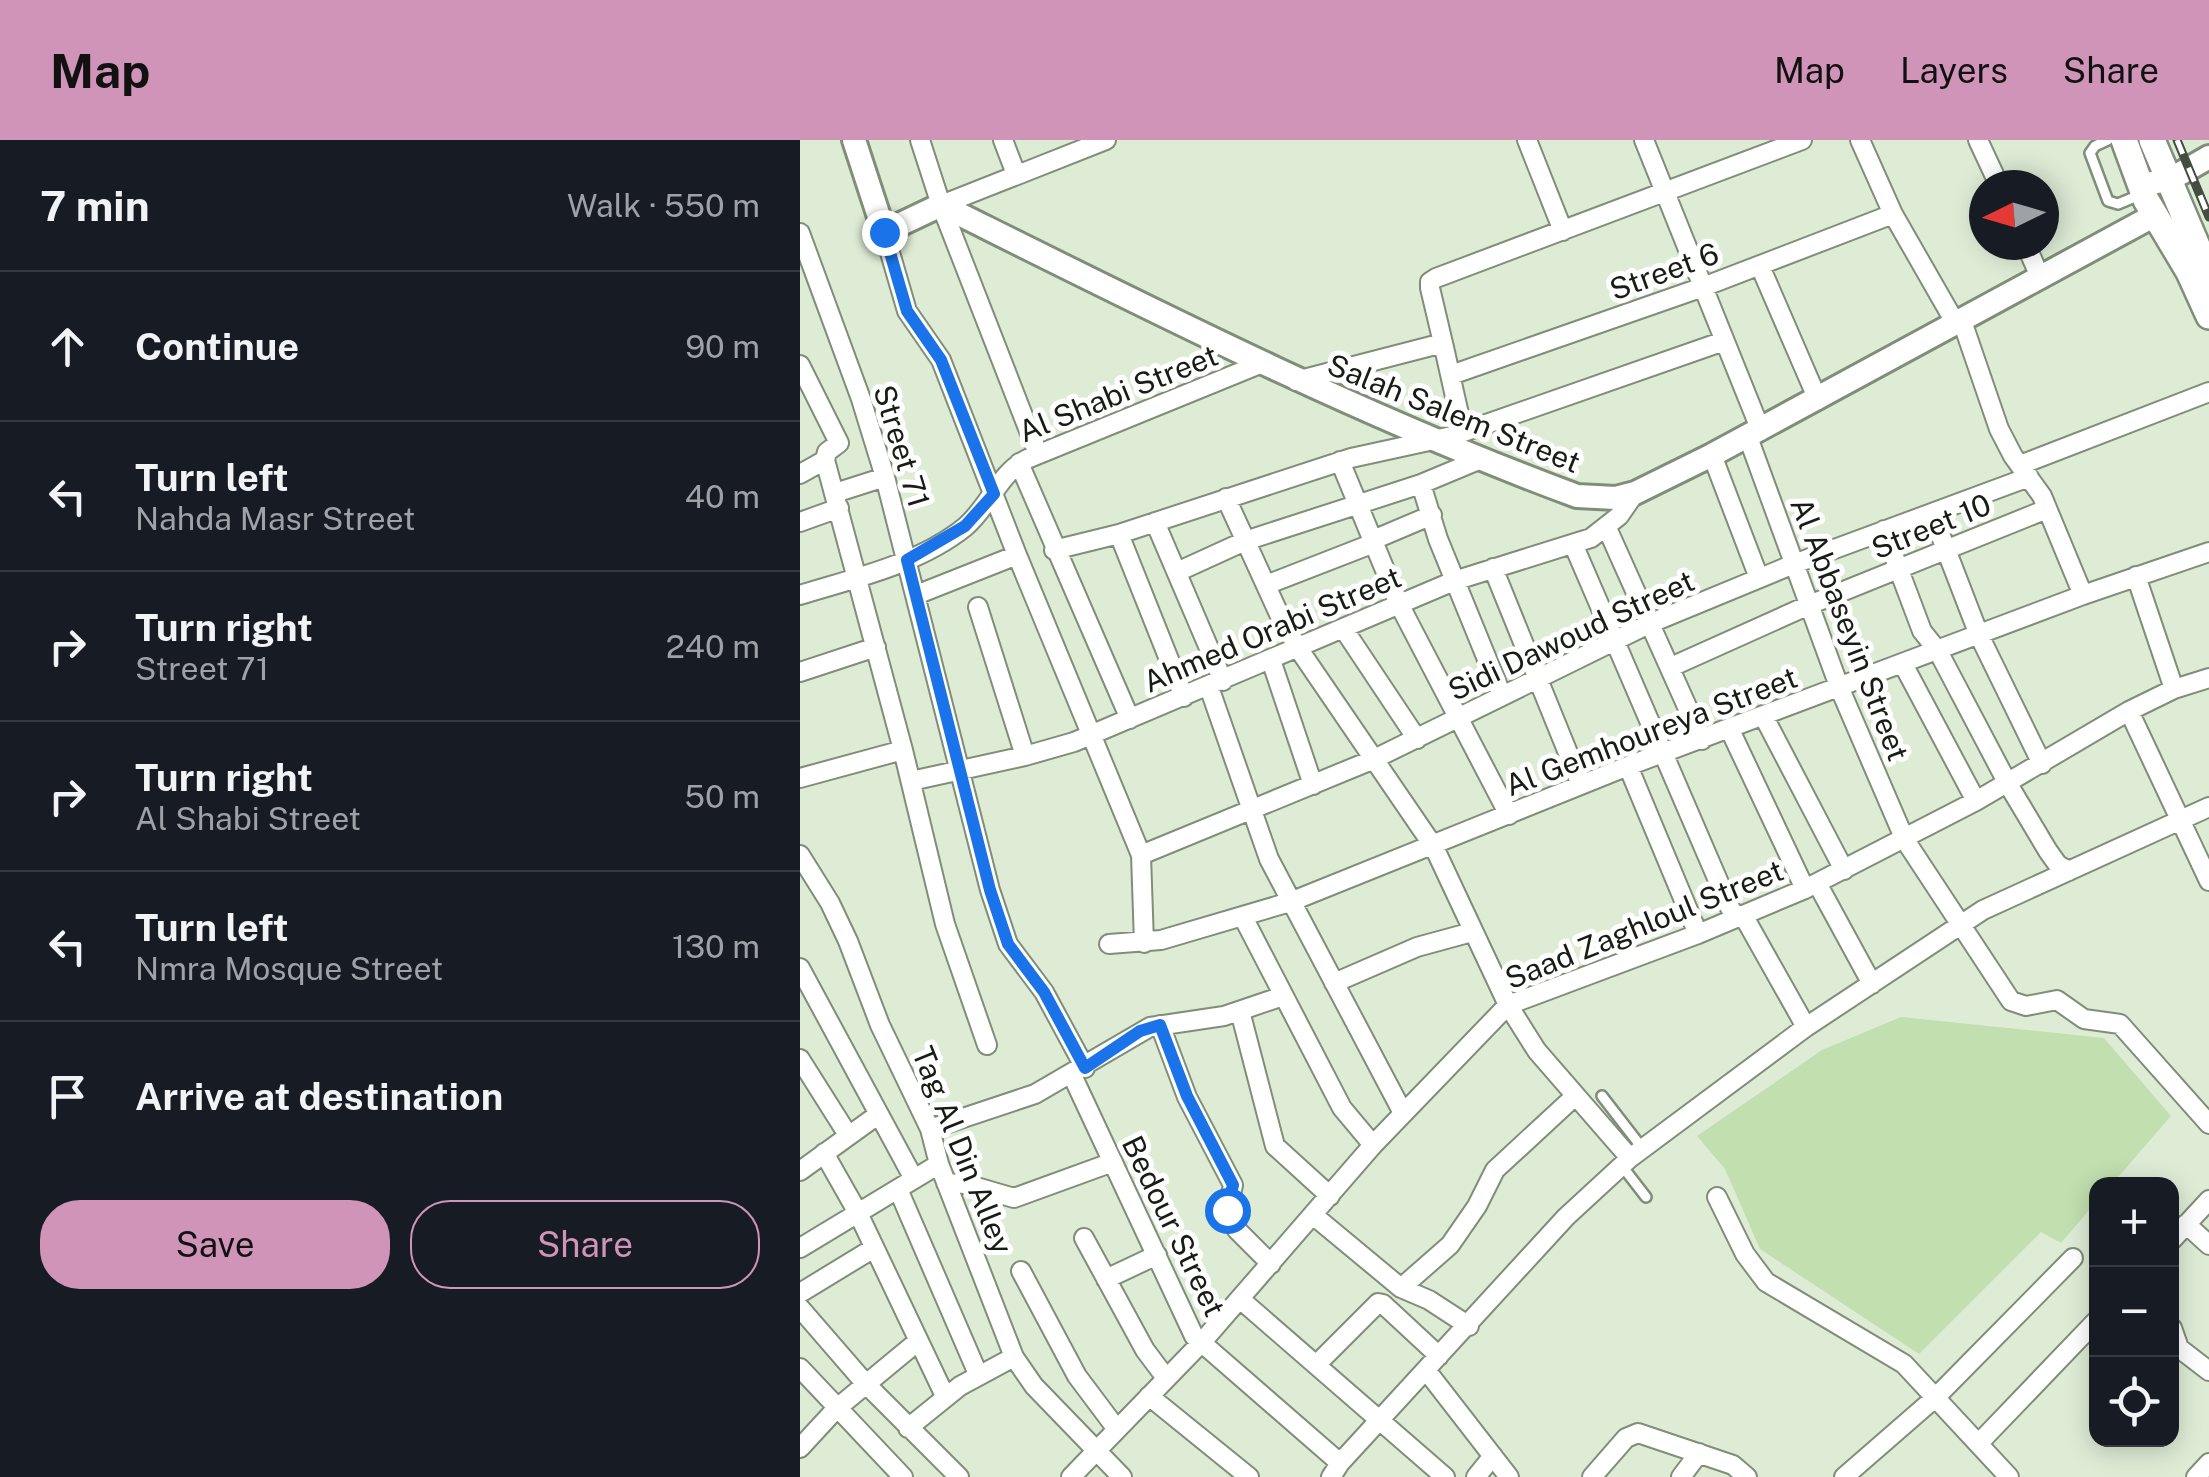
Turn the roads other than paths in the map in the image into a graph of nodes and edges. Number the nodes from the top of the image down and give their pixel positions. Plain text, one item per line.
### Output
1 (854, 140) edge
2 (920, 140) edge
3 (1003, 140) edge
4 (1106, 140) edge
5 (1527, 140) edge
6 (1644, 140) edge
7 (1802, 140) edge
8 (1860, 140) edge
9 (1978, 140) edge
10 (2108, 140) edge
11 (2124, 140) edge
12 (2152, 140) edge
13 (2209, 156) edge
14 (1992, 170) edge
15 (1016, 174) junction
16 (2209, 174) edge
17 (2172, 186) junction
18 (1665, 194) junction
19 (2146, 199) junction
20 (941, 205) junction
21 (1893, 214) junction
22 (1563, 231) junction
23 (884, 232) junction
24 (800, 235) edge
25 (2032, 260) edge
26 (1760, 266) junction
27 (2209, 274) edge
28 (807, 276) edge
29 (2040, 278) junction
30 (1702, 287) junction
31 (2209, 316) edge
32 (1959, 322) junction
33 (1724, 341) junction
34 (1443, 343) junction
35 (1260, 364) junction
36 (802, 374) edge
37 (1451, 375) junction
38 (1296, 381) junction
39 (2209, 392) edge
40 (1818, 400) junction
41 (1464, 432) junction
42 (1754, 434) junction
43 (1432, 440) junction
44 (1038, 454) junction
45 (1712, 455) junction
46 (1481, 459) junction
47 (824, 460) junction
48 (1340, 461) junction
49 (1019, 463) junction
50 (2024, 471) junction
51 (800, 474) edge
52 (885, 477) junction
53 (1422, 484) junction
54 (1634, 492) junction
55 (994, 494) junction
56 (1226, 498) junction
57 (837, 501) junction
58 (1358, 503) junction
59 (2047, 509) junction
60 (1932, 512) junction
61 (1432, 516) junction
62 (800, 522) edge
63 (1156, 522) junction
64 (1607, 528) junction
65 (1884, 530) junction
66 (1119, 534) junction
67 (1245, 541) junction
68 (1374, 542) junction
69 (1574, 546) junction
70 (1054, 550) junction
71 (1946, 550) junction
72 (2209, 552) edge
73 (1017, 555) junction
74 (907, 560) junction
75 (1794, 564) junction
76 (1493, 568) junction
77 (1899, 569) junction
78 (1177, 572) junction
79 (2136, 576) junction
80 (858, 577) junction
81 (1759, 578) junction
82 (1454, 580) junction
83 (1266, 586) junction
84 (2082, 595) junction
85 (800, 596) edge
86 (916, 596) junction
87 (1399, 604) junction
88 (1809, 605) junction
89 (978, 607) dead end
90 (1651, 623) junction
91 (1343, 628) junction
92 (1979, 635) junction
93 (1614, 640) junction
94 (876, 647) junction
95 (1298, 648) junction
96 (1938, 651) junction
97 (1271, 660) junction
98 (1903, 664) junction
99 (1671, 667) junction
100 (800, 672) edge
101 (2209, 678) edge
102 (1537, 679) junction
103 (1216, 684) junction
104 (1840, 688) junction
105 (2174, 689) junction
106 (1502, 696) junction
107 (1184, 697) junction
108 (2129, 712) junction
109 (1764, 717) junction
110 (1458, 718) junction
111 (1130, 719) junction
112 (1730, 730) junction
113 (1091, 734) junction
114 (1417, 738) junction
115 (1702, 740) junction
116 (904, 750) junction
117 (1663, 754) junction
118 (1025, 756) junction
119 (1372, 760) junction
120 (2042, 764) junction
121 (1628, 766) junction
122 (961, 770) junction
123 (800, 778) edge
124 (911, 781) junction
125 (2008, 784) junction
126 (1313, 785) junction
127 (1582, 785) junction
128 (1976, 801) junction
129 (2209, 807) edge
130 (1251, 811) junction
131 (1509, 815) junction
132 (2182, 821) junction
133 (1905, 840) junction
134 (1434, 847) junction
135 (1142, 855) junction
136 (800, 856) edge
137 (1844, 870) junction
138 (2070, 871) junction
139 (2209, 880) edge
140 (1811, 886) junction
141 (1290, 902) junction
142 (1743, 915) junction
143 (1243, 917) junction
144 (1962, 926) junction
145 (1472, 932) junction
146 (1698, 934) junction
147 (1144, 943) junction
148 (1109, 944) dead end
149 (800, 968) edge
150 (1334, 984) junction
151 (1872, 984) junction
152 (1283, 996) junction
153 (1508, 1005) junction
154 (1240, 1012) junction
155 (1160, 1025) junction
156 (1806, 1027) junction
157 (987, 1045) dead end
158 (800, 1059) edge
159 (1078, 1071) junction
160 (1574, 1096) junction
161 (1602, 1096) dead end
162 (1403, 1113) junction
163 (878, 1114) junction
164 (2209, 1124) edge
165 (930, 1130) junction
166 (848, 1135) junction
167 (1373, 1145) junction
168 (824, 1153) junction
169 (1631, 1158) junction
170 (1113, 1162) junction
171 (939, 1164) junction
172 (800, 1171) edge
173 (946, 1183) junction
174 (906, 1184) junction
175 (1330, 1196) junction
176 (1646, 1197) dead end
177 (1717, 1197) dead end
178 (2209, 1200) edge
179 (858, 1213) junction
180 (1313, 1216) junction
181 (2186, 1224) junction
182 (2179, 1232) edge
183 (1084, 1238) dead end
184 (2209, 1246) edge
185 (800, 1248) edge
186 (874, 1248) junction
187 (1157, 1255) junction
188 (2073, 1258) dead end
189 (1271, 1264) junction
190 (1021, 1271) dead end
191 (1106, 1279) junction
192 (1400, 1288) junction
193 (800, 1293) edge
194 (1240, 1299) junction
195 (800, 1308) edge
196 (1468, 1326) junction
197 (2089, 1328) edge
198 (917, 1342) junction
199 (1202, 1342) junction
200 (2179, 1348) edge
201 (1014, 1357) junction
202 (1432, 1363) junction
203 (1316, 1365) junction
204 (800, 1368) edge
205 (2209, 1370) edge
206 (978, 1374) junction
207 (1166, 1378) junction
208 (865, 1383) junction
209 (945, 1396) junction
210 (1149, 1396) junction
211 (1936, 1397) junction
212 (836, 1409) junction
213 (1380, 1420) junction
214 (908, 1428) junction
215 (1116, 1428) junction
216 (1979, 1444) junction
217 (800, 1448) edge
218 (1095, 1451) junction
219 (1699, 1454) junction
220 (1492, 1456) junction
221 (2209, 1463) edge
222 (1335, 1470) edge
223 (903, 1477) edge
224 (959, 1477) edge
225 (1071, 1477) edge
226 (1122, 1477) edge
227 (1249, 1477) edge
228 (1444, 1477) edge
229 (1476, 1477) edge
230 (1509, 1477) edge
231 (1592, 1477) edge
232 (1681, 1477) edge
233 (1747, 1477) edge
234 (1844, 1477) edge
235 (2008, 1477) edge
236 (2196, 1477) edge

1 - 23 street
2 - 20 street
3 - 15 street
4 - 15 street
5 - 22 street
6 - 18 street, Al Abbaseyin Street
7 - 18 street
8 - 21 street
9 - 14 street
10 - 19 lane
11 - 19 main road
12 - 17 main road
13 - 17 street
15 - 20 street
16 - 17 street
17 - 19 street, Salah Salem Street
17 - 27 main road
18 - 22 street
18 - 30 street, Al Abbaseyin Street
19 - 29 street, Salah Salem Street
19 - 31 main road
20 - 23 street
20 - 35 street, Salah Salem Street
20 - 44 street
21 - 26 street, Street 6
21 - 32 street
22 - 34 street
23 - 55 street
24 - 28 street, Street 71
25 - 29 street
26 - 30 street, Street 6
26 - 40 street
28 - 52 street, Street 71
29 - 32 street, Salah Salem Street
30 - 33 street, Al Abbaseyin Street
30 - 37 street, Street 6
32 - 40 street, Salah Salem Street
32 - 50 street
33 - 41 street
33 - 42 street, Al Abbaseyin Street
34 - 37 street
34 - 38 street
35 - 38 street, Salah Salem Street
35 - 44 street, Al Shabi Street
36 - 47 street
37 - 41 street
38 - 43 street, Salah Salem Street
39 - 50 street, Sidi Dawoud Street
40 - 42 street, Salah Salem Street
41 - 43 street
42 - 45 street, Salah Salem Street
42 - 75 street, Al Abbaseyin Street
43 - 46 street, Salah Salem Street
43 - 48 street
44 - 49 street, Al Shabi Street
45 - 54 street, Salah Salem Street
45 - 81 street
46 - 53 street
46 - 54 street, Salah Salem Street
47 - 51 street
47 - 57 street
48 - 56 street
48 - 58 street
49 - 55 street, Al Shabi Street
49 - 70 street
50 - 59 street
50 - 60 street, Sidi Dawoud Street
52 - 57 street
52 - 74 street, Street 71
53 - 58 street
53 - 61 street
54 - 64 street, Ahmed Orabi Street
55 - 73 street
55 - 74 street, Al Shabi Street
56 - 63 street
56 - 67 street
57 - 62 street
57 - 80 street
58 - 67 street
58 - 68 street
59 - 71 street, Street 10
59 - 84 street
60 - 65 street, Sidi Dawoud Street
60 - 71 street
61 - 68 street
61 - 82 street
63 - 66 street
63 - 78 street
64 - 69 street, Ahmed Orabi Street
64 - 90 street
65 - 75 street, Sidi Dawoud Street
65 - 77 street
66 - 70 street
66 - 107 street
67 - 78 street
67 - 83 street
68 - 83 street
68 - 87 street
69 - 76 street, Ahmed Orabi Street
69 - 93 street
70 - 111 street
71 - 77 street, Street 10
71 - 92 street
72 - 79 street, Al Gemhoureya Street
73 - 86 street
73 - 113 street
74 - 80 street, Al Shabi Street
74 - 86 street, Street 71
75 - 81 street, Sidi Dawoud Street
75 - 88 street, Al Abbaseyin Street
76 - 82 street, Ahmed Orabi Street
76 - 102 street
77 - 88 street, Street 10
77 - 96 street
78 - 103 street
79 - 84 street, Al Gemhoureya Street
79 - 105 street
80 - 85 street, Al Shabi Street
80 - 94 street
81 - 90 street, Sidi Dawoud Street
82 - 87 street, Ahmed Orabi Street
82 - 106 street
83 - 95 street
84 - 92 street, Al Gemhoureya Street
86 - 122 street, Street 71
87 - 91 street, Ahmed Orabi Street
87 - 110 street
88 - 99 street, Street 10
88 - 104 street, Al Abbaseyin Street
89 - 118 street
90 - 93 street, Sidi Dawoud Street
90 - 99 street
91 - 95 street, Ahmed Orabi Street
91 - 114 street
92 - 96 street, Al Gemhoureya Street
92 - 120 street
93 - 102 street, Sidi Dawoud Street
93 - 117 street
94 - 100 street
94 - 116 street
95 - 97 street, Ahmed Orabi Street
95 - 119 street
96 - 98 street, Al Gemhoureya Street
96 - 125 street
97 - 103 street, Ahmed Orabi Street
97 - 126 street
98 - 104 street, Al Gemhoureya Street
98 - 128 street
99 - 115 street
101 - 105 street, Saad Zaghloul Street
102 - 106 street, Sidi Dawoud Street
102 - 127 street
103 - 107 street, Ahmed Orabi Street
103 - 130 street
104 - 109 street, Al Gemhoureya Street
104 - 133 street, Al Abbaseyin Street
105 - 108 street, Saad Zaghloul Street
106 - 110 street, Sidi Dawoud Street
107 - 111 street, Ahmed Orabi Street
108 - 120 street, Saad Zaghloul Street
108 - 132 street
109 - 112 street, Al Gemhoureya Street
109 - 137 street
110 - 114 street, Sidi Dawoud Street
110 - 131 street
111 - 113 street, Ahmed Orabi Street
112 - 115 street, Al Gemhoureya Street
112 - 140 street
113 - 118 street, Ahmed Orabi Street
113 - 135 street
114 - 119 street, Sidi Dawoud Street
115 - 117 street, Al Gemhoureya Street
116 - 123 street
116 - 124 street
117 - 121 street, Al Gemhoureya Street
117 - 142 street
118 - 122 street, Ahmed Orabi Street
119 - 126 street, Sidi Dawoud Street
119 - 134 street
120 - 125 street, Saad Zaghloul Street
121 - 127 street, Al Gemhoureya Street
121 - 146 street
122 - 124 street, Ahmed Orabi Street
122 - 159 street, Street 71
124 - 157 street
125 - 128 street, Saad Zaghloul Street
125 - 138 street
126 - 130 street, Sidi Dawoud Street
127 - 131 street, Al Gemhoureya Street
128 - 133 street, Saad Zaghloul Street
129 - 132 street
130 - 135 street, Sidi Dawoud Street
130 - 141 street
131 - 134 street, Al Gemhoureya Street
132 - 138 street
132 - 139 street
133 - 137 street, Saad Zaghloul Street
133 - 144 street, Al Abbaseyin Street
134 - 141 street, Al Gemhoureya Street
134 - 145 street
135 - 147 street
136 - 165 street, Tag Al Din Alley
137 - 140 street, Saad Zaghloul Street
138 - 144 street
140 - 142 street, Saad Zaghloul Street
140 - 151 street
141 - 143 street, Al Gemhoureya Street
141 - 150 street
142 - 146 street, Saad Zaghloul Street
142 - 156 street
143 - 147 street, Al Gemhoureya Street
143 - 152 street
144 - 151 street
144 - 164 street, Al Abbaseyin Street
145 - 150 street
145 - 153 street
146 - 153 street, Saad Zaghloul Street
147 - 148 street, Al Gemhoureya Street
149 - 163 street
150 - 162 street
151 - 156 street
152 - 154 street
152 - 167 street
153 - 160 street
153 - 162 street, Saad Zaghloul Street
154 - 155 street
154 - 175 street
155 - 159 street
155 - 189 street
156 - 169 street
158 - 166 street
159 - 165 street
159 - 170 street, Bedour Street
160 - 169 street
160 - 192 street
161 - 169 lane
162 - 167 street, Saad Zaghloul Street
163 - 166 street
163 - 174 street
165 - 171 street, Tag Al Din Alley
166 - 168 street
167 - 175 street, Saad Zaghloul Street
168 - 172 street
168 - 179 street
169 - 176 lane
169 - 196 street
170 - 173 street
170 - 187 street, Bedour Street
171 - 173 street, Tag Al Din Alley
171 - 174 street
173 - 201 street, Tag Al Din Alley
174 - 179 street
174 - 206 street
175 - 180 street, Saad Zaghloul Street
177 - 211 street
178 - 181 street
179 - 185 street
179 - 186 street
180 - 189 street, Saad Zaghloul Street
180 - 192 street
181 - 182 street
181 - 184 street
183 - 191 street
186 - 193 street
186 - 198 street
187 - 191 street
187 - 199 street, Bedour Street
188 - 211 street
189 - 194 street, Saad Zaghloul Street
190 - 215 street
191 - 207 street
192 - 196 street
194 - 199 street, Saad Zaghloul Street
194 - 203 street
195 - 208 street
196 - 202 street
197 - 216 street
198 - 208 street
198 - 209 street
199 - 207 street, Saad Zaghloul Street
199 - 222 street, Bedour Street
200 - 205 street
201 - 206 street
201 - 218 street, Tag Al Din Alley
202 - 203 street
202 - 213 street
202 - 220 street
203 - 213 street
204 - 212 street
206 - 209 street
207 - 210 street, Saad Zaghloul Street
208 - 212 street
208 - 214 street
209 - 214 street
210 - 215 street, Saad Zaghloul Street
210 - 227 street
211 - 216 street
211 - 234 street
212 - 217 street
212 - 223 street
213 - 222 street
213 - 228 street
214 - 224 street
215 - 218 street, Saad Zaghloul Street
216 - 235 street
218 - 225 street, Saad Zaghloul Street
218 - 226 street, Tag Al Din Alley
219 - 231 street
219 - 232 street
219 - 233 street
220 - 229 street
220 - 230 street
221 - 236 street

